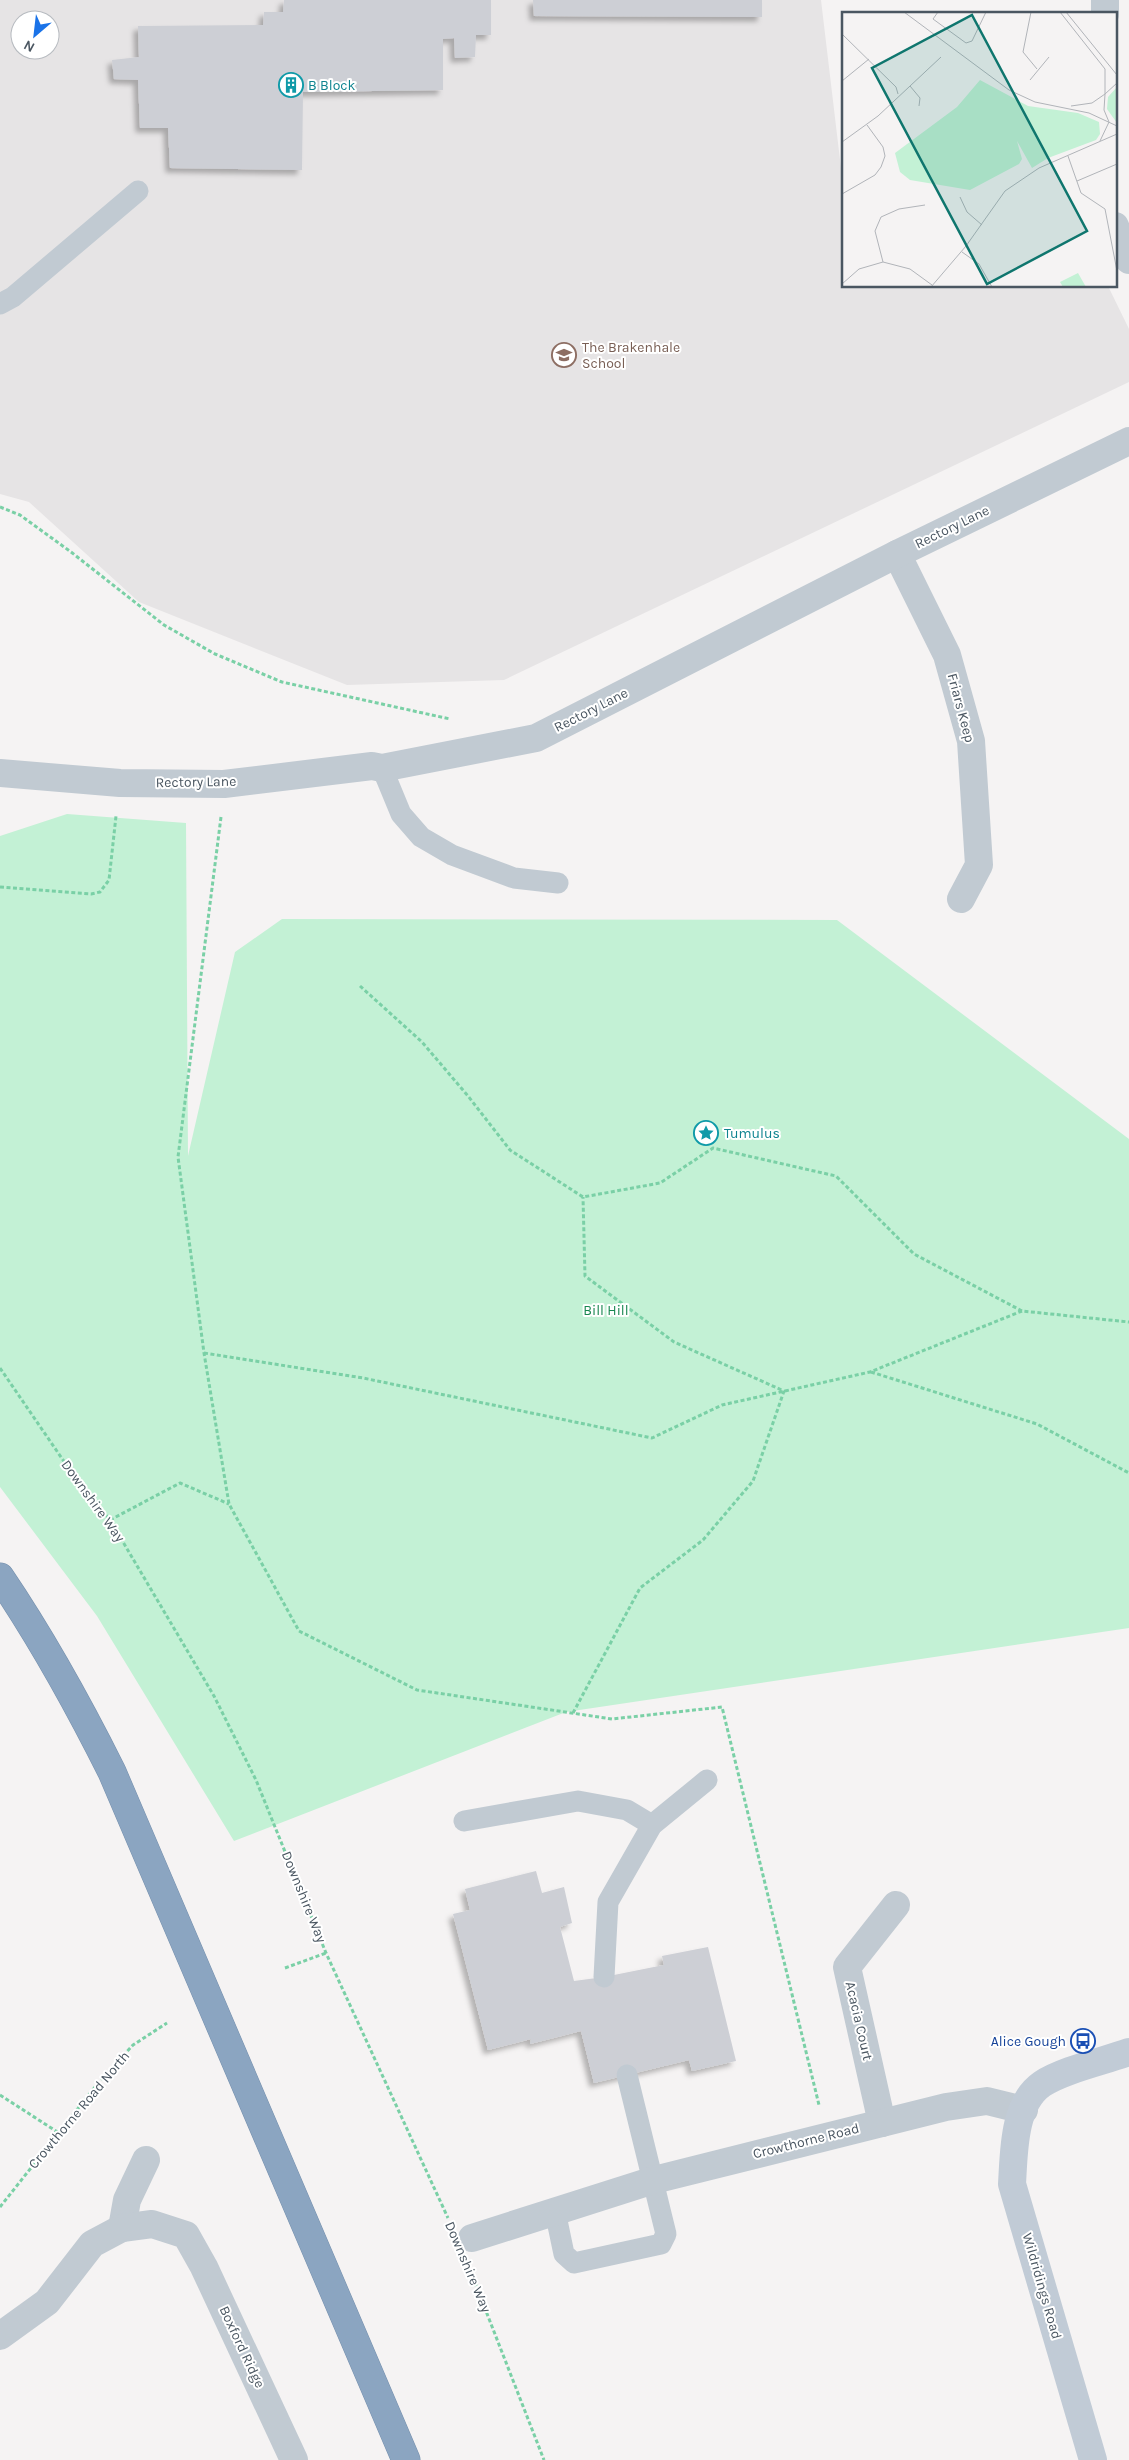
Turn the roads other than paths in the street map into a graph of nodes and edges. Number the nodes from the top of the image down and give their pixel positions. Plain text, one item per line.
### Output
1 (138, 191) dead end
2 (1116, 228) edge
3 (1129, 260) edge
4 (0, 304) edge
5 (1129, 441) edge
6 (897, 554) junction
7 (382, 768) junction
8 (0, 773) edge
9 (558, 883) dead end
10 (961, 899) dead end
11 (0, 1577) edge
12 (707, 1780) dead end
13 (464, 1821) dead end
14 (652, 1825) junction
15 (896, 1905) dead end
16 (604, 1977) dead end
17 (1129, 2052) edge
18 (627, 2075) dead end
19 (1024, 2110) junction
20 (882, 2123) junction
21 (146, 2160) dead end
22 (654, 2180) junction
23 (555, 2211) junction
24 (122, 2228) junction
25 (463, 2241) road end
26 (0, 2336) edge
27 (294, 2460) edge
28 (406, 2460) edge
29 (1093, 2460) edge

1 - 4 lane
2 - 3 street
5 - 6 street, Rectory Lane
6 - 7 street, Rectory Lane
6 - 10 street, Friars Keep
7 - 8 street, Rectory Lane
7 - 9 lane
11 - 28 highway
12 - 14 lane
13 - 14 lane
14 - 16 lane
15 - 20 street, Acacia Court
17 - 19 street
18 - 22 lane
19 - 20 street, Crowthorne Road
19 - 29 street, Wildridings Road
20 - 22 street, Crowthorne Road
21 - 24 street
22 - 23 street, Crowthorne Road
22 - 23 lane
23 - 25 street, Crowthorne Road
24 - 26 street
24 - 27 street, Boxford Ridge

